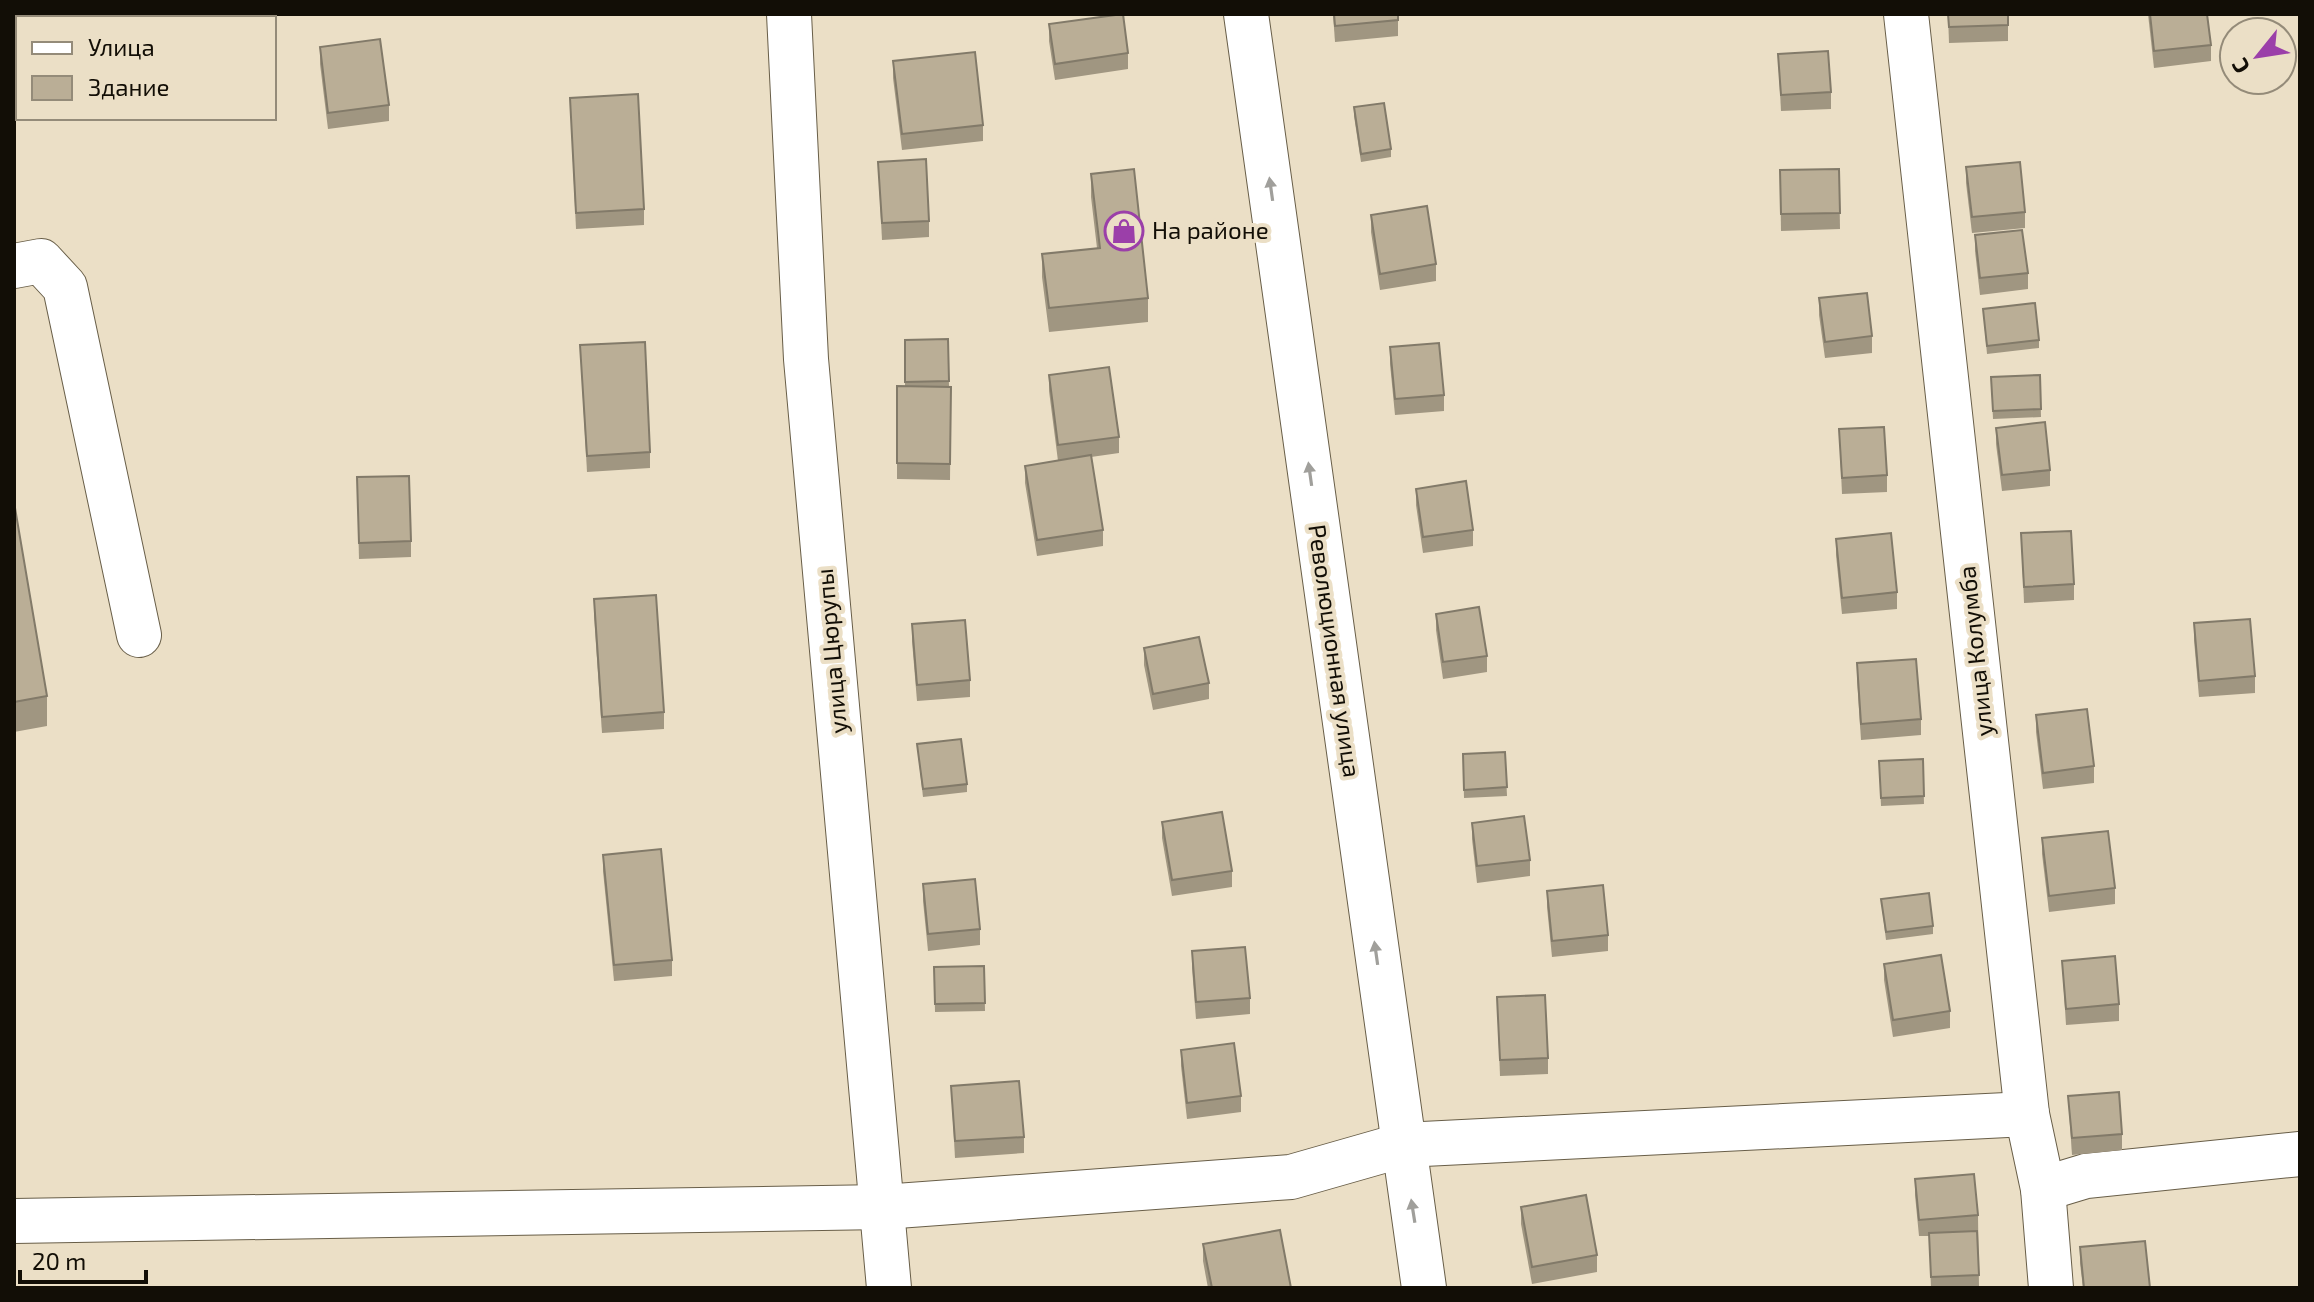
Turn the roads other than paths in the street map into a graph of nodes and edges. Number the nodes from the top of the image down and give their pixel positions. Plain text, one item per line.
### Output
1 (789, 14) edge
2 (1246, 14) edge
3 (1906, 14) edge
4 (14, 266) edge
5 (139, 635) dead end
6 (2027, 1114) junction
7 (1403, 1145) junction
8 (2300, 1154) edge
9 (2043, 1189) junction
10 (883, 1207) junction
11 (14, 1221) edge
12 (889, 1288) edge
13 (1424, 1288) edge
14 (2051, 1288) edge

1 - 10 street, улица Цюрупы
7 -> 2 street, Революционная улица
3 - 6 street, улица Колумба
4 - 5 street
6 - 7 street
6 - 9 street, улица Колумба
7 - 10 street
13 -> 7 street, Революционная улица
8 - 9 street
9 - 14 street, улица Колумба
10 - 11 street
10 - 12 street, улица Цюрупы

